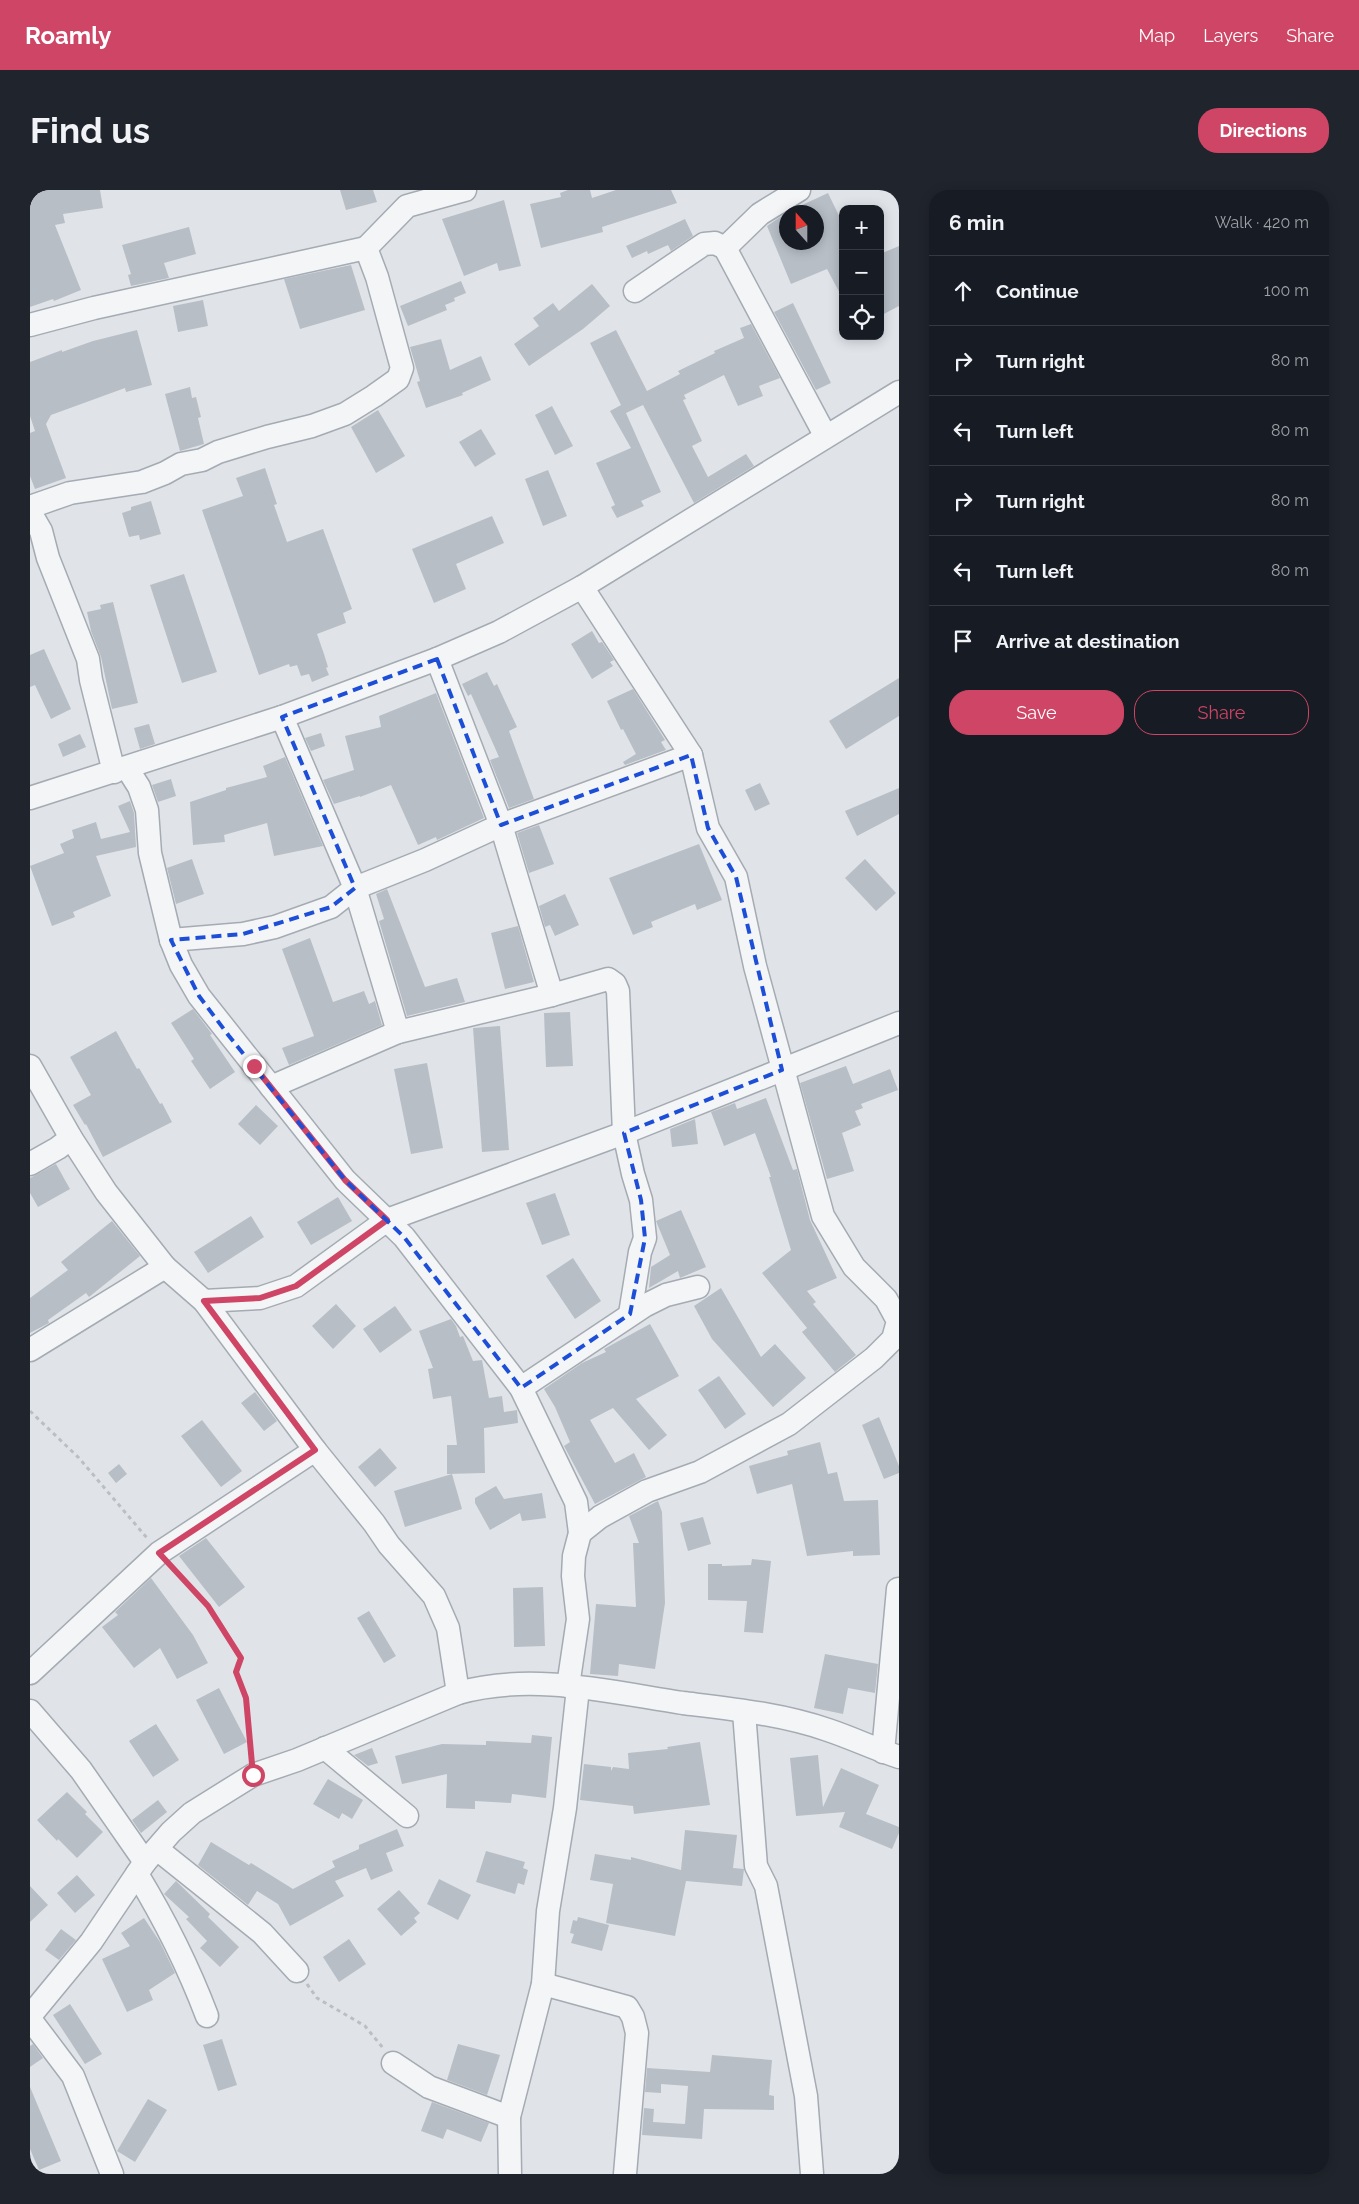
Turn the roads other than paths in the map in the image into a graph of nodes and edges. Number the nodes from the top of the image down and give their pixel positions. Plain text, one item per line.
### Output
1 (465, 190) edge
2 (799, 190) edge
3 (366, 248) junction
4 (725, 248) junction
5 (634, 290) dead end
6 (30, 325) edge
7 (899, 392) edge
8 (825, 436) junction
9 (30, 507) edge
10 (30, 512) edge
11 (582, 587) junction
12 (437, 659) junction
13 (282, 717) junction
14 (691, 755) junction
15 (120, 770) junction
16 (30, 798) edge
17 (501, 825) junction
18 (355, 888) junction
19 (171, 940) junction
20 (552, 995) junction
21 (899, 1023) edge
22 (398, 1032) junction
23 (30, 1066) edge
24 (782, 1070) junction
25 (271, 1087) junction
26 (624, 1133) junction
27 (71, 1138) junction
28 (30, 1164) edge
29 (387, 1220) junction
30 (165, 1267) junction
31 (698, 1287) dead end
32 (204, 1301) junction
33 (630, 1314) junction
34 (30, 1350) edge
35 (521, 1388) junction
36 (315, 1450) junction
37 (580, 1533) junction
38 (898, 1589) dead end
39 (30, 1673) edge
40 (573, 1687) junction
41 (458, 1694) junction
42 (30, 1711) edge
43 (744, 1712) junction
44 (325, 1748) junction
45 (891, 1754) edge
46 (407, 1816) dead end
47 (146, 1862) junction
48 (297, 1971) road end
49 (543, 1984) junction
50 (207, 2016) dead end
51 (30, 2017) edge
52 (393, 2063) road end
53 (509, 2116) junction
54 (112, 2174) edge
55 (510, 2174) edge
56 (626, 2174) edge
57 (812, 2174) edge

1 - 3 street
2 - 4 street
3 - 6 street
3 - 9 street
4 - 5 street
4 - 8 street
7 - 8 street
8 - 11 street
10 - 15 street
11 - 12 street
11 - 14 street
12 - 13 street
12 - 17 street
13 - 15 street
13 - 18 street
14 - 17 street
14 - 24 street
15 - 16 street
15 - 19 street
17 - 18 street
17 - 20 street
18 - 19 street
18 - 22 street
19 - 25 street
20 - 22 street
20 - 26 street
21 - 24 street
22 - 25 street
23 - 27 street
24 - 26 street
24 - 37 street
25 - 29 street
26 - 29 street
26 - 33 street
27 - 28 street
27 - 30 street
29 - 32 street
29 - 35 street
30 - 32 street
30 - 34 street
31 - 33 street
32 - 36 street
33 - 35 street
35 - 37 street
36 - 39 street
36 - 41 street
37 - 40 street
38 - 45 street
40 - 41 street
40 - 43 street
40 - 49 street
41 - 44 street
42 - 47 street
43 - 45 street
43 - 57 street
44 - 46 street
44 - 47 street
47 - 48 street
47 - 50 street
47 - 51 street
49 - 53 street
49 - 56 street
51 - 54 street
52 - 53 street
53 - 55 street

